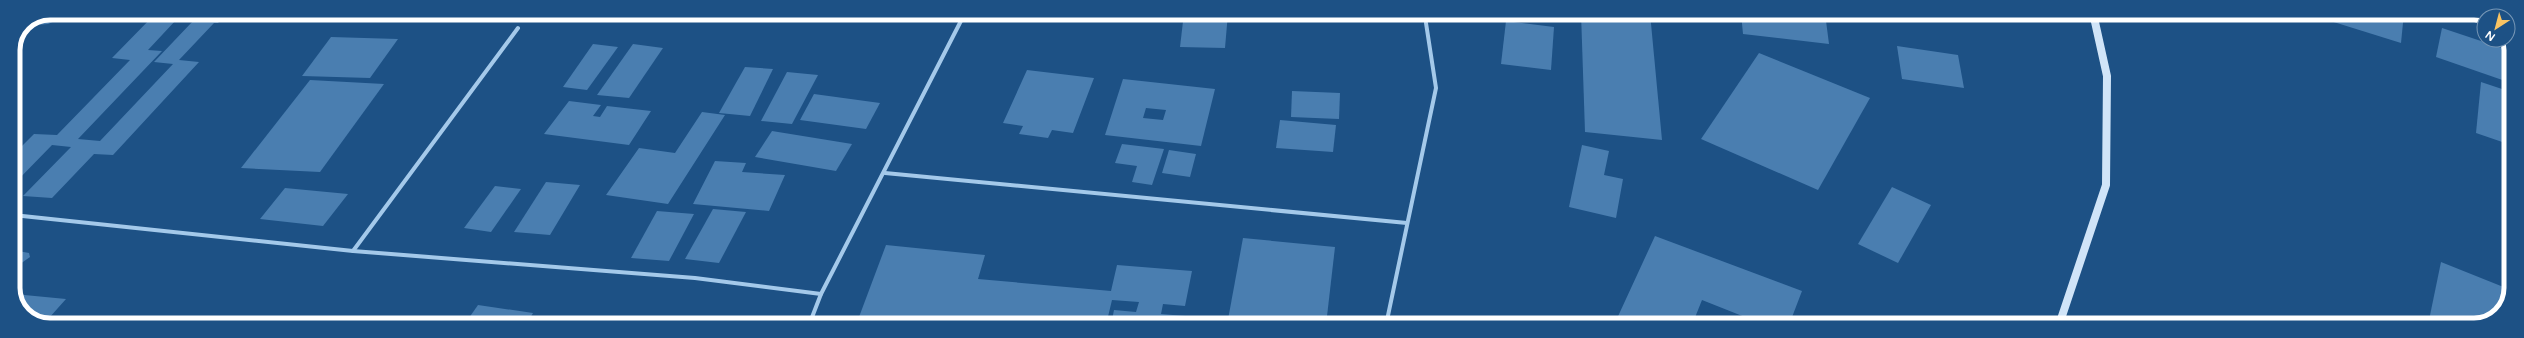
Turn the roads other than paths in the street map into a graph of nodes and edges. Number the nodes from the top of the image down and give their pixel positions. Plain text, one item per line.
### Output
1 (962, 20) edge
2 (2094, 20) edge
3 (1426, 23) dead end
4 (518, 28) dead end
5 (885, 173) junction
6 (20, 215) edge
7 (1407, 223) junction
8 (353, 251) junction
9 (821, 294) junction
10 (812, 318) edge
11 (1387, 318) edge
12 (2061, 318) edge

1 - 5 street
2 - 12 street
3 - 7 street
4 - 8 street
5 - 7 street
5 - 9 street
6 - 8 street
7 - 11 street
8 - 9 street
9 - 10 street

